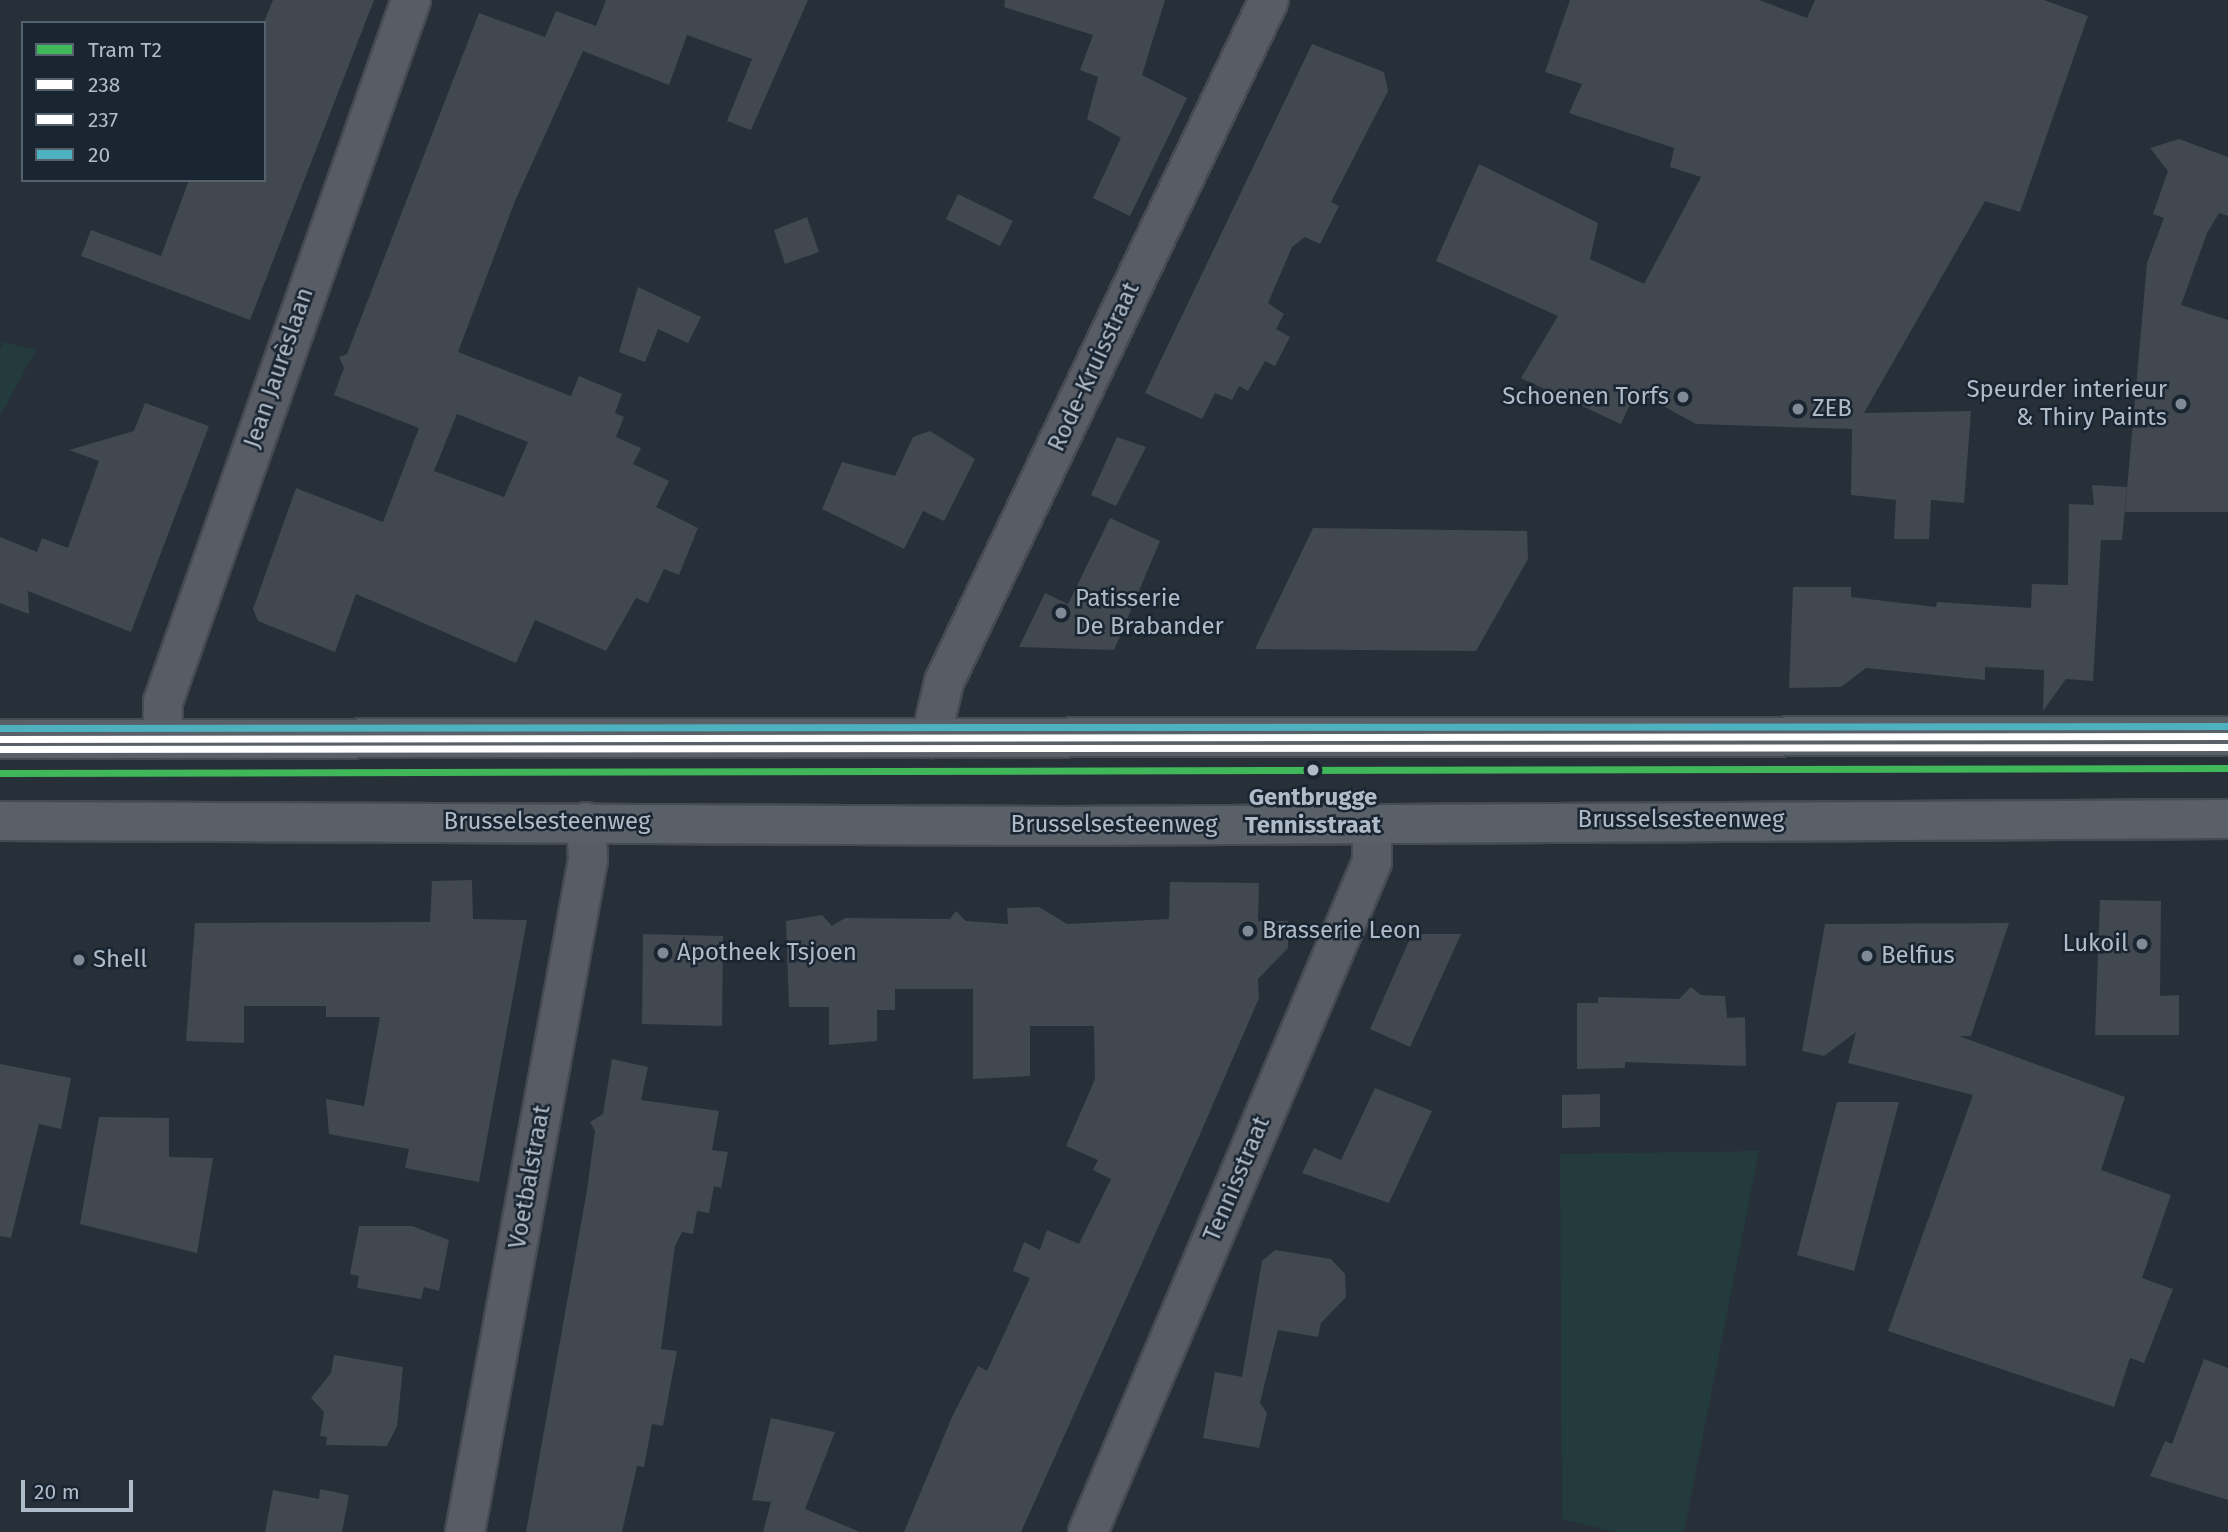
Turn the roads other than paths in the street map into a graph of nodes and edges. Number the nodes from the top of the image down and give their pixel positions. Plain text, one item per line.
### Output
1 (411, 0) edge
2 (1269, 0) edge
3 (2228, 736) edge
4 (931, 738) junction
5 (0, 739) edge
6 (163, 739) junction
7 (2228, 819) edge
8 (0, 821) edge
9 (586, 822) junction
10 (1372, 823) junction
11 (465, 1532) edge
12 (1088, 1532) edge

1 - 6 street, Jean Jaurèslaan
2 - 4 street, Rode-Kruisstraat
3 - 4 main road
4 - 6 main road
5 - 6 main road
7 - 10 main road, Brusselsesteenweg
8 - 9 main road, Brusselsesteenweg
9 - 10 main road, Brusselsesteenweg
9 - 11 street, Voetbalstraat
10 - 12 street, Tennisstraat

